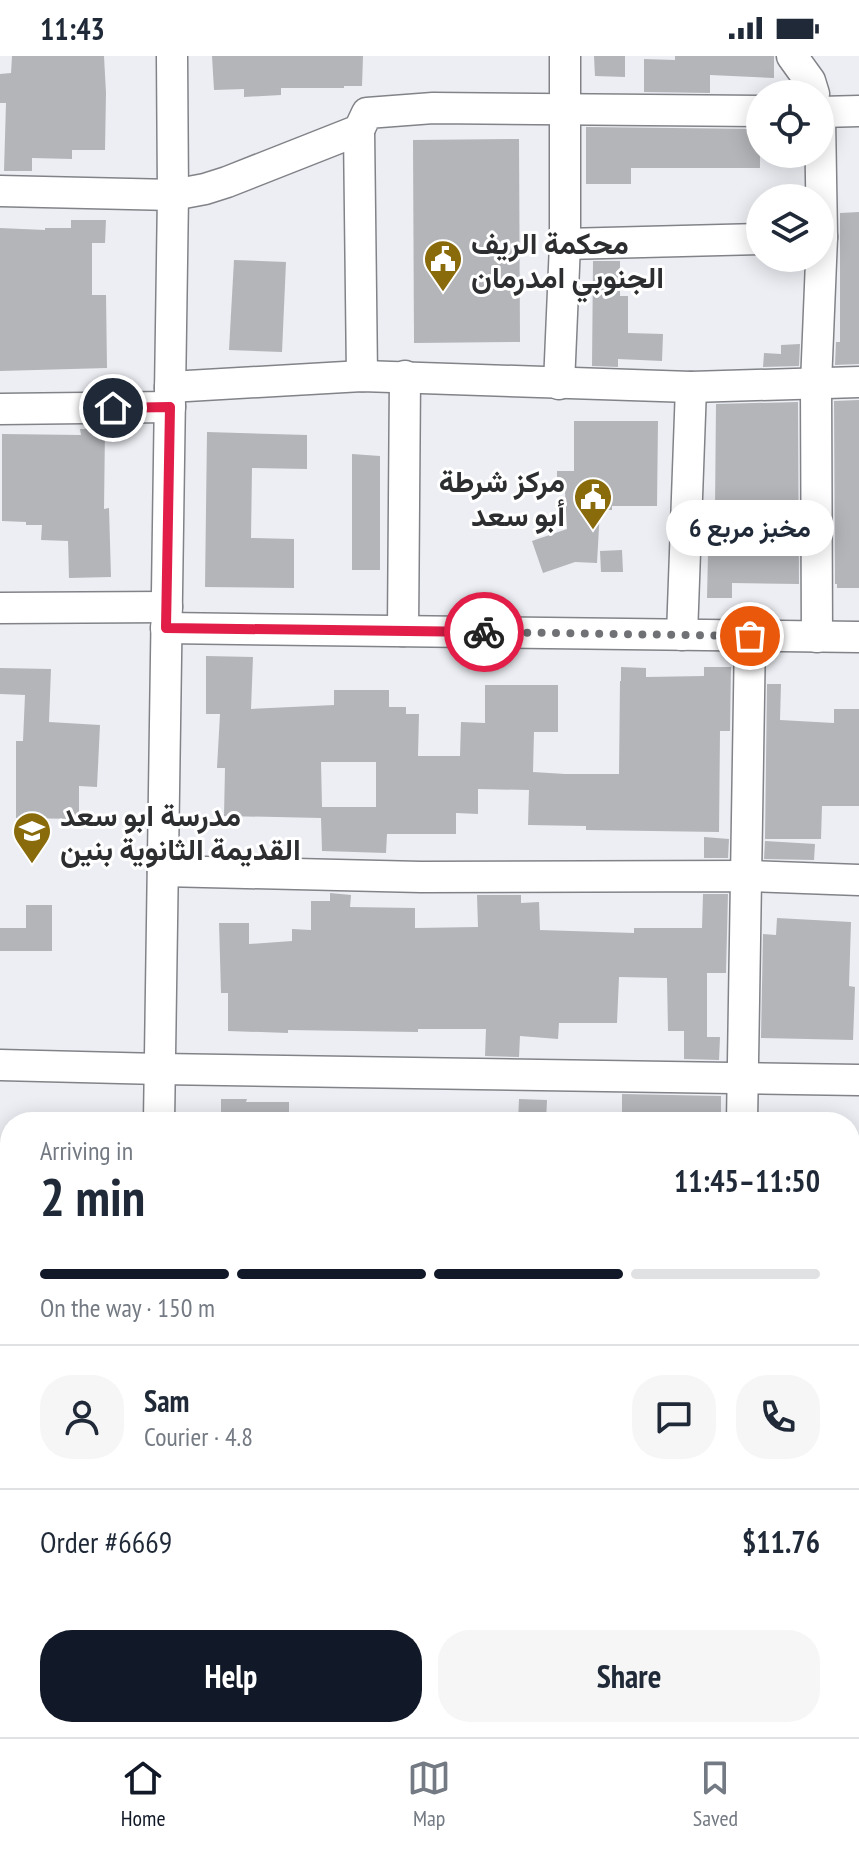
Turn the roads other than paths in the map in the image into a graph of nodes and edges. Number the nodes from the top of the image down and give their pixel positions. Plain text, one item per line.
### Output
1 (172, 56) edge
2 (565, 56) edge
3 (792, 56) edge
4 (809, 80) edge
5 (565, 109) junction
6 (746, 111) edge
7 (859, 111) edge
8 (834, 112) edge
9 (359, 130) junction
10 (0, 191) edge
11 (173, 195) junction
12 (746, 239) edge
13 (565, 244) junction
14 (820, 272) edge
15 (362, 376) junction
16 (405, 376) junction
17 (859, 382) edge
18 (559, 384) junction
19 (816, 384) junction
20 (691, 387) junction
21 (170, 397) junction
22 (0, 409) edge
23 (0, 608) edge
24 (167, 617) junction
25 (403, 631) junction
26 (682, 635) junction
27 (750, 636) junction
28 (817, 637) junction
29 (859, 637) edge
30 (163, 871) junction
31 (747, 876) junction
32 (859, 880) edge
33 (0, 1065) edge
34 (160, 1069) junction
35 (742, 1077) junction
36 (859, 1080) edge
37 (159, 1112) edge
38 (742, 1112) edge

1 - 11 street
2 - 5 street
3 - 4 street
5 - 6 street
5 - 9 street
5 - 13 street
7 - 8 street
9 - 11 street
9 - 15 street
10 - 11 street
11 - 21 street
12 - 13 street
13 - 18 street
14 - 19 street
15 - 16 street
15 - 21 street
16 - 18 street
16 - 25 street
17 - 19 street
18 - 20 street
19 - 20 street
19 - 28 street
20 - 26 street
21 - 22 street
21 - 24 street
23 - 24 street
24 - 25 street
24 - 30 street
25 - 26 street
26 - 27 street
27 - 28 street
27 - 31 street
28 - 29 street
30 - 31 street
30 - 34 street
31 - 32 street
31 - 35 street
33 - 34 street
34 - 35 street
34 - 37 street
35 - 36 street
35 - 38 street

